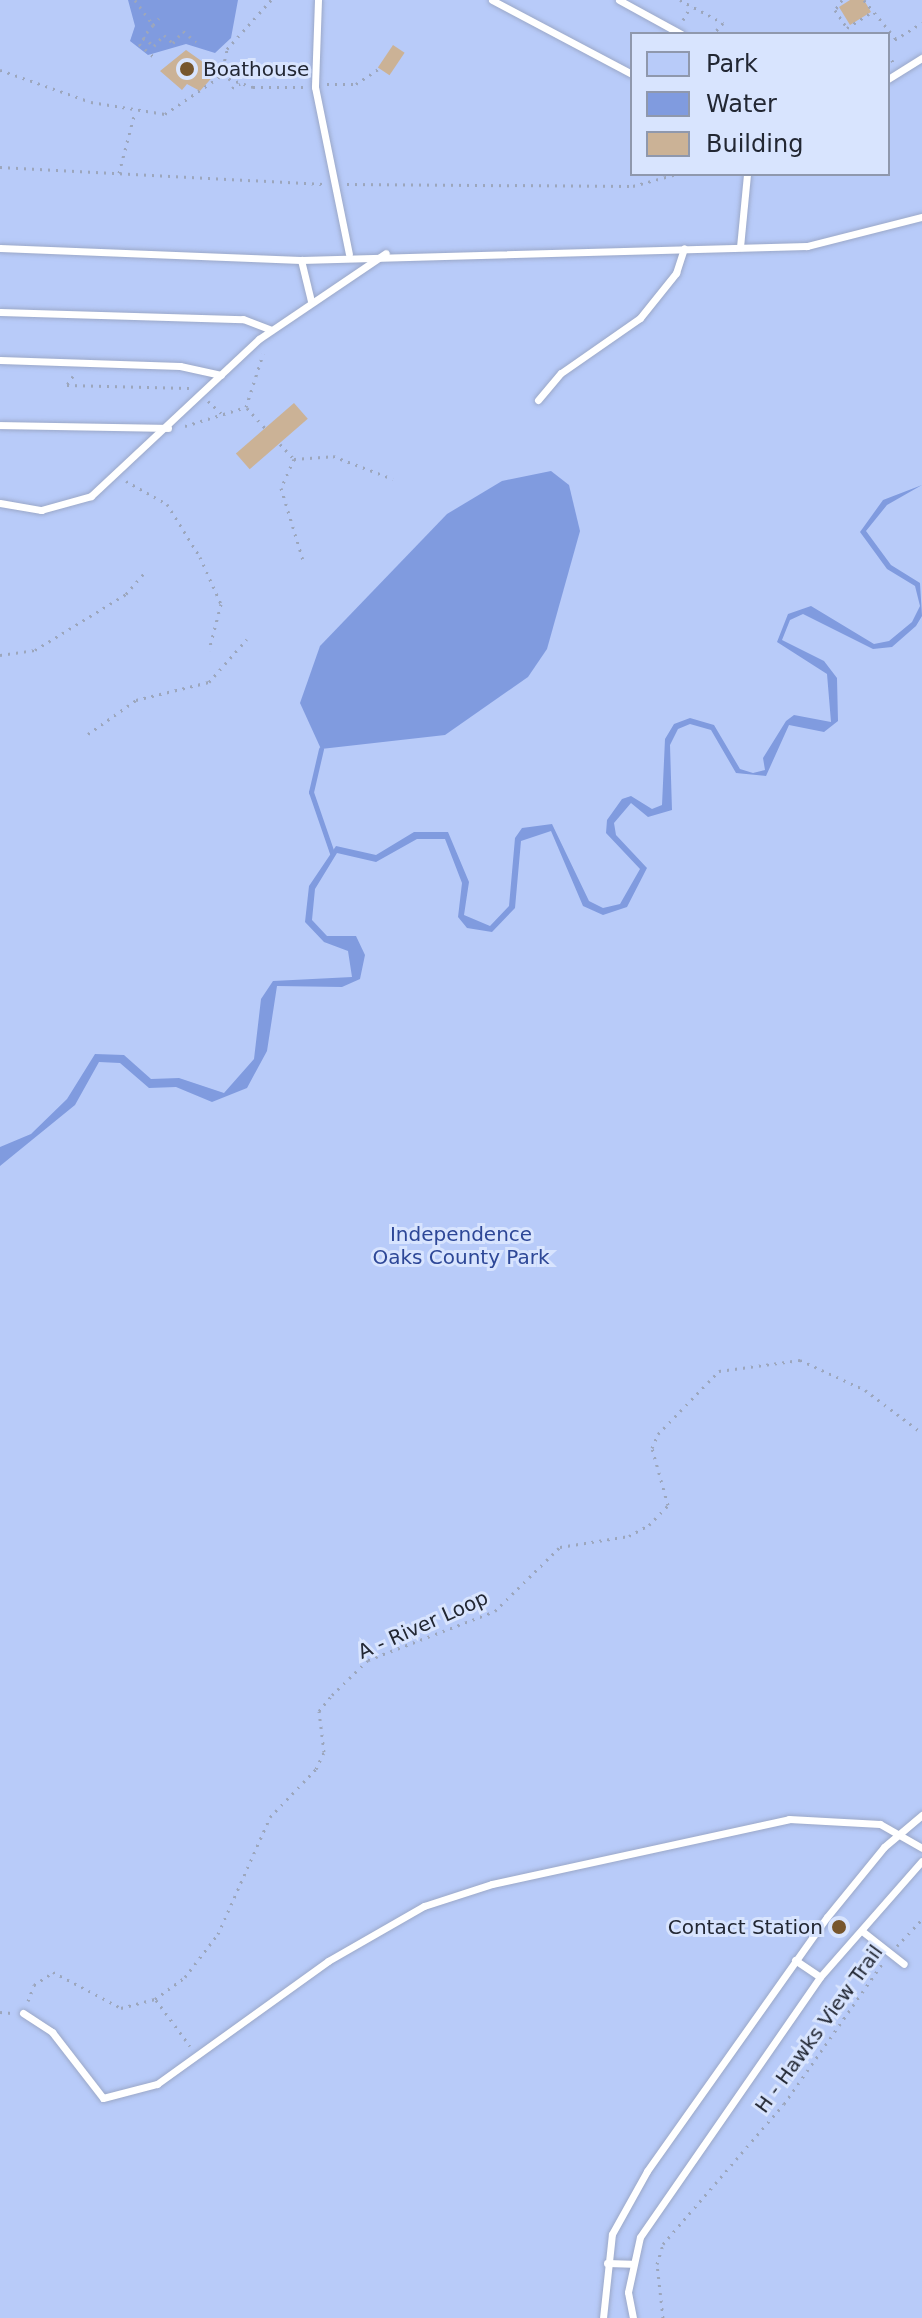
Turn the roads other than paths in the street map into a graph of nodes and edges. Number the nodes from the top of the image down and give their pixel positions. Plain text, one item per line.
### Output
1 (318, 0) edge
2 (492, 0) edge
3 (619, 0) edge
4 (677, 32) edge
5 (922, 58) edge
6 (630, 73) edge
7 (890, 78) edge
8 (747, 176) edge
9 (922, 217) edge
10 (740, 247) junction
11 (0, 248) edge
12 (684, 248) junction
13 (386, 253) junction
14 (349, 254) junction
15 (301, 260) junction
16 (311, 301) junction
17 (0, 312) edge
18 (271, 330) junction
19 (0, 360) edge
20 (221, 375) junction
21 (538, 400) dead end
22 (0, 425) edge
23 (168, 428) junction
24 (0, 503) edge
25 (922, 1815) edge
26 (900, 1832) junction
27 (922, 1848) edge
28 (922, 1861) edge
29 (862, 1931) junction
30 (795, 1960) junction
31 (904, 1964) dead end
32 (820, 1977) junction
33 (23, 2013) road end
34 (607, 2263) junction
35 (631, 2264) junction
36 (603, 2318) edge
37 (633, 2318) edge

1 - 14 lane
2 - 6 lane
3 - 4 lane
5 - 7 lane
8 - 10 lane
9 - 10 lane
10 - 12 lane
11 - 15 lane
12 - 13 lane
12 - 21 lane
13 - 14 lane
13 - 16 lane
14 - 15 lane
15 - 16 lane
16 - 18 lane
17 - 18 lane
18 - 20 lane
19 - 20 lane
20 - 23 lane
22 - 23 lane
23 - 24 lane
25 - 26 lane
26 - 27 lane
26 - 30 lane
26 - 33 lane
28 - 29 lane
29 - 31 lane
29 - 32 lane
30 - 32 lane
30 - 34 lane
32 - 35 lane
34 - 35 lane
34 - 36 lane
35 - 37 lane

